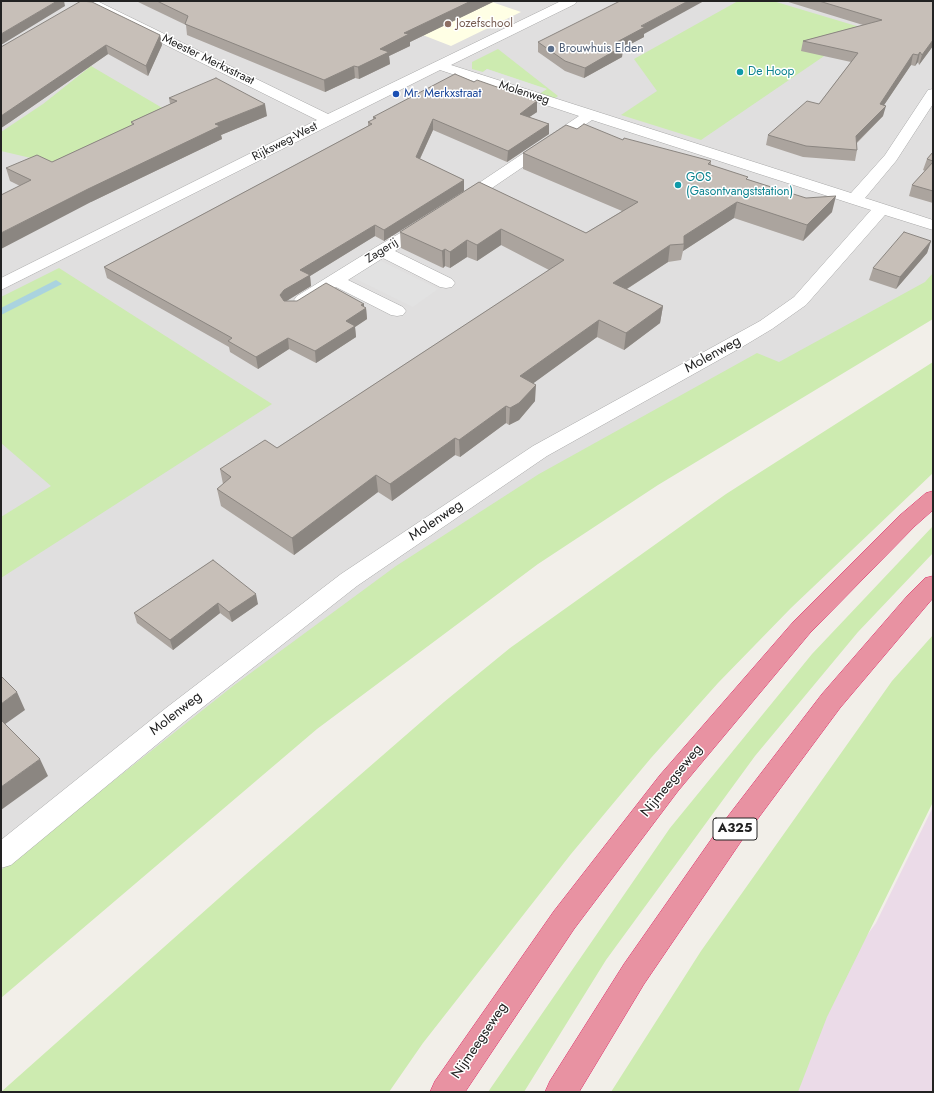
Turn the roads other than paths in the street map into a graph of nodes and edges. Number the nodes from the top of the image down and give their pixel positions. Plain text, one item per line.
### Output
1 (571, 1) edge
2 (82, 3) edge
3 (440, 66) junction
4 (933, 93) edge
5 (591, 114) junction
6 (328, 120) junction
7 (913, 122) junction
8 (933, 123) edge
9 (852, 200) junction
10 (881, 209) junction
11 (933, 225) edge
12 (382, 251) junction
13 (336, 280) junction
14 (446, 283) dead end
15 (1, 285) edge
16 (292, 307) edge
17 (397, 311) dead end
18 (933, 498) edge
19 (933, 584) edge
20 (1, 856) edge
21 (446, 1092) edge
22 (561, 1092) edge

1 - 3 street, Rijksweg-West
2 - 6 street, Meester Merkxstraat
3 - 5 street, Molenweg
3 - 6 street, Rijksweg-West
4 - 7 street
5 - 9 street, Molenweg
5 - 12 street, Zagerij
6 - 15 street, Rijksweg-West
7 - 8 street
7 - 9 street
9 - 10 street, Molenweg
10 - 11 street, Molenweg
10 - 20 street, Molenweg
12 - 13 street, Zagerij
12 - 14 street
13 - 16 street, Zagerij
13 - 17 street
18 - 21 highway, Nijmeegseweg
19 - 22 highway, A325

